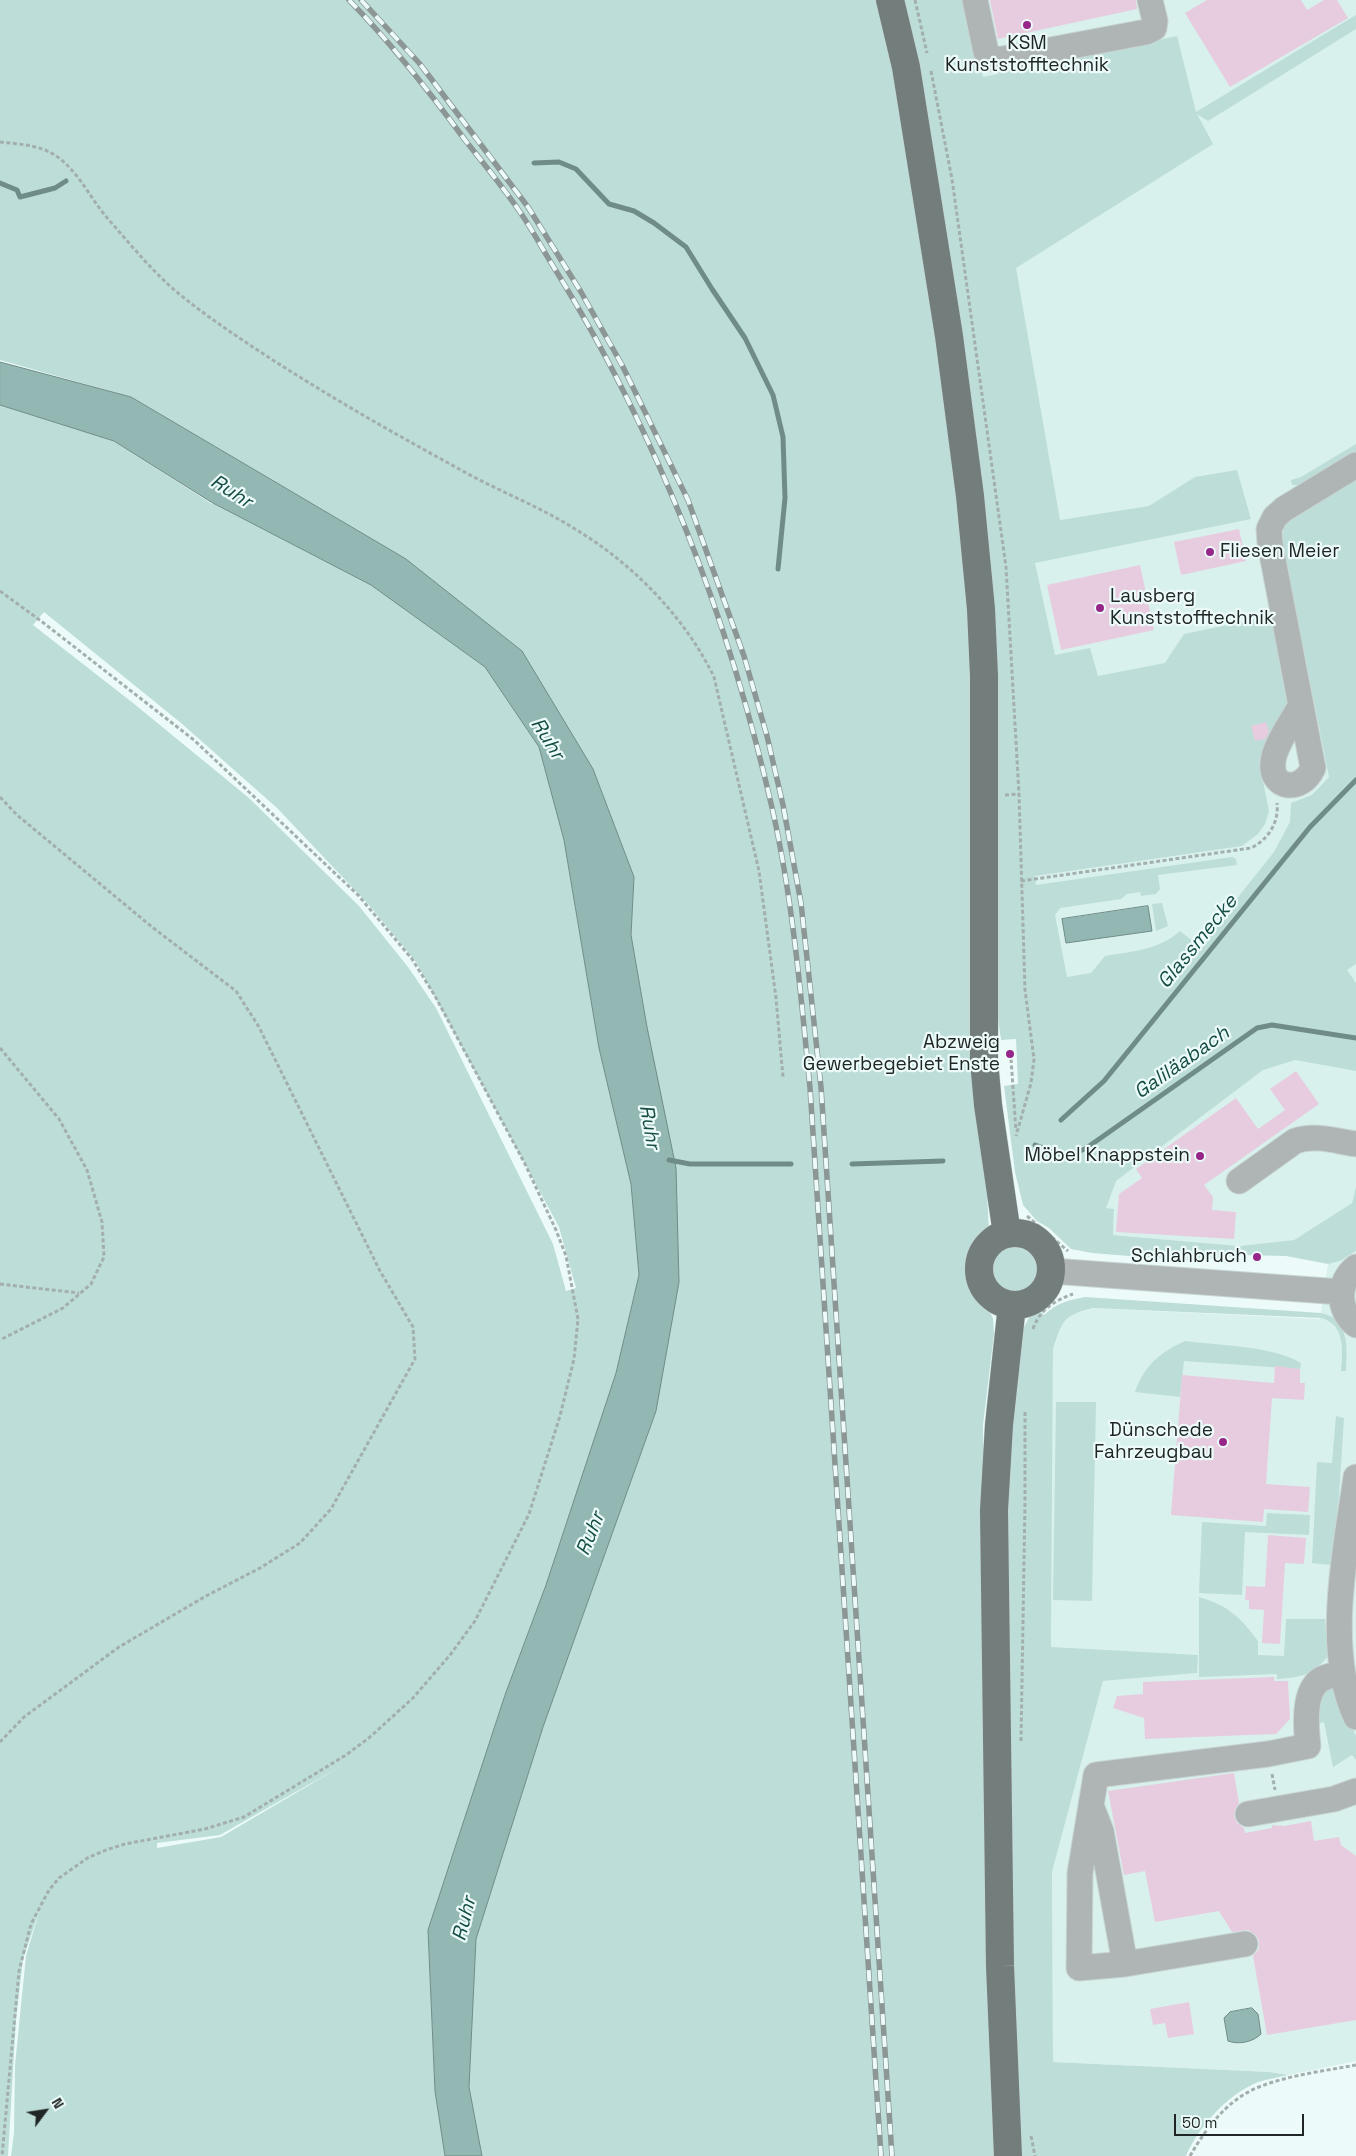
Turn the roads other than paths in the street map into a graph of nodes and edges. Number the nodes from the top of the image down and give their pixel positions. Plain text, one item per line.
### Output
1 (890, 0) edge
2 (975, 0) edge
3 (1150, 0) edge
4 (1356, 465) edge
5 (1301, 705) junction
6 (1356, 1144) edge
7 (1239, 1181) dead end
8 (1007, 1234) junction
9 (1356, 1267) edge
10 (1064, 1272) junction
11 (1341, 1292) junction
12 (1012, 1305) junction
13 (1356, 1325) edge
14 (1356, 1477) edge
15 (1342, 1672) junction
16 (1356, 1717) edge
17 (1356, 1791) edge
18 (1091, 1804) junction
19 (1248, 1814) dead end
20 (1245, 1944) dead end
21 (1125, 1964) junction
22 (1008, 2156) edge

1 - 8 main road
2 - 3 street
4 - 5 street
5 - 5 street
6 - 7 street
8 - 10 main road
8 - 12 main road
9 - 11 street
10 - 11 street
10 - 12 main road
11 - 13 street
12 - 22 main road
14 - 15 street
15 - 16 street
15 - 18 street
17 - 19 street
18 - 21 street
18 - 21 street
20 - 21 street

